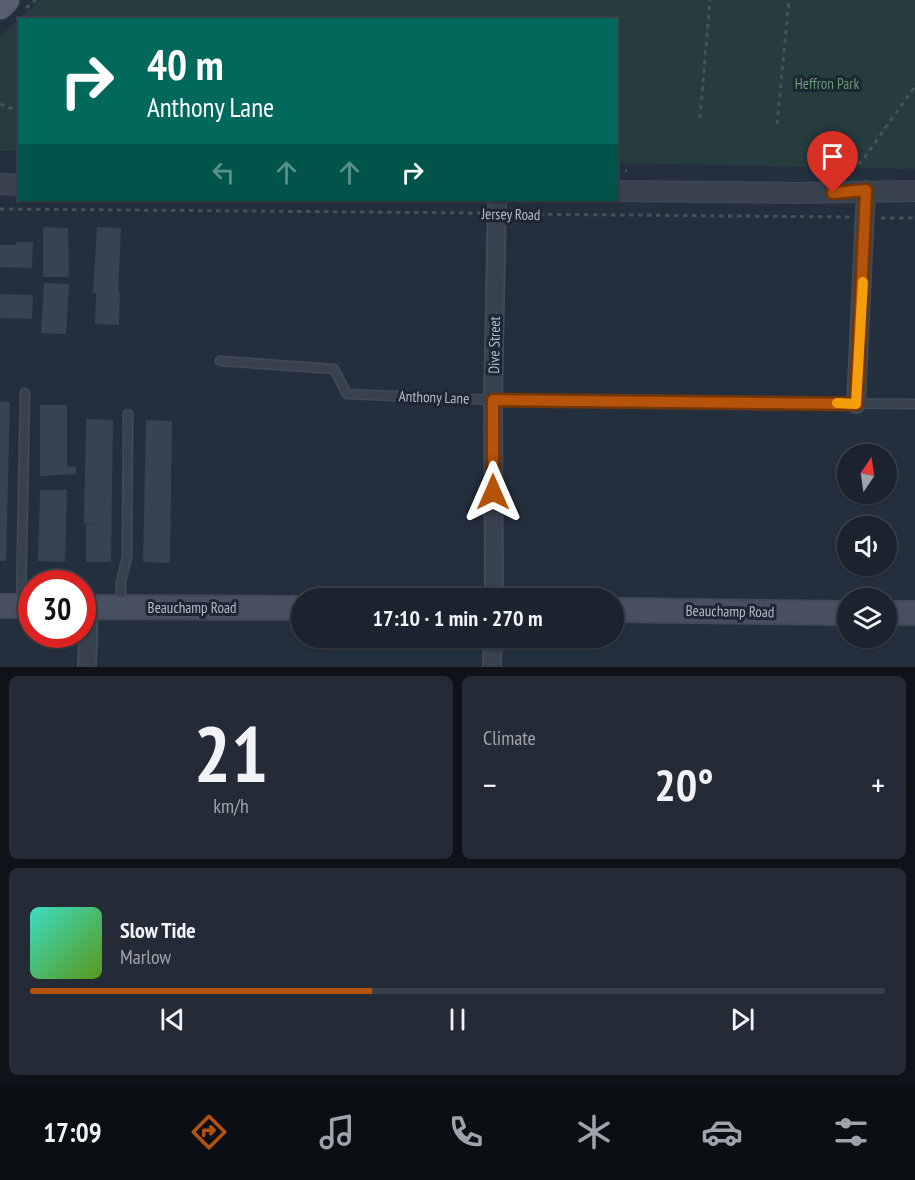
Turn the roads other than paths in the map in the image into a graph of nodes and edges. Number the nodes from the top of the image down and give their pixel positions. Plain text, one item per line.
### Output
1 (6, 0) edge
2 (0, 6) edge
3 (0, 184) edge
4 (18, 184) edge
5 (866, 190) junction
6 (618, 191) edge
7 (915, 191) edge
8 (497, 207) edge
9 (220, 361) dead end
10 (25, 393) dead end
11 (493, 400) junction
12 (856, 404) junction
13 (915, 404) edge
14 (128, 414) dead end
15 (19, 570) edge
16 (494, 588) edge
17 (96, 607) edge
18 (121, 607) junction
19 (291, 608) edge
20 (624, 610) edge
21 (837, 613) edge
22 (897, 613) edge
23 (915, 613) edge
24 (87, 648) edge
25 (493, 648) edge
26 (87, 667) edge
27 (492, 667) edge

1 - 2 main road
3 - 4 street
5 - 6 street
5 - 7 street
5 - 12 street
8 - 11 street, Dive Street
9 - 11 lane, Anthony Lane
10 - 15 lane
11 - 12 lane, Anthony Lane
11 - 16 street, Dive Street
12 - 13 lane, Anthony Lane
14 - 18 lane
17 - 18 main road, Beauchamp Road
18 - 19 main road, Beauchamp Road
20 - 21 main road, Beauchamp Road
22 - 23 main road
24 - 26 street
25 - 27 street

